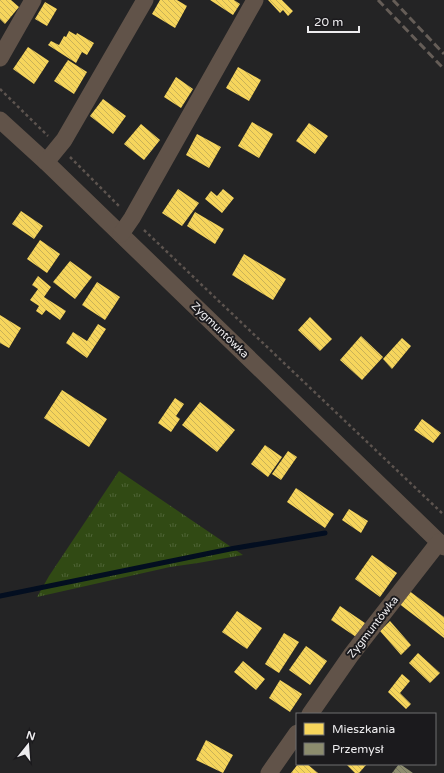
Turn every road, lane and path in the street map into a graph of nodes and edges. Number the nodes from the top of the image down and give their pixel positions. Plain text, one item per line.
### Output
1 (33, 0) edge
2 (145, 0) edge
3 (255, 0) edge
4 (0, 58) edge
5 (0, 89) edge
6 (0, 120) edge
7 (59, 146) junction
8 (46, 162) junction
9 (132, 218) junction
10 (121, 234) junction
11 (444, 515) edge
12 (442, 545) edge
13 (311, 713) edge
14 (296, 734) edge
15 (269, 773) edge

1 - 4 street
2 - 7 street
3 - 9 street
5 - 7 path
6 - 8 street, Zygmuntówka
7 - 8 street
7 - 9 path
8 - 10 street, Zygmuntówka
9 - 10 street
9 - 11 path
10 - 12 street, Zygmuntówka
12 - 13 street, Zygmuntówka
14 - 15 street

